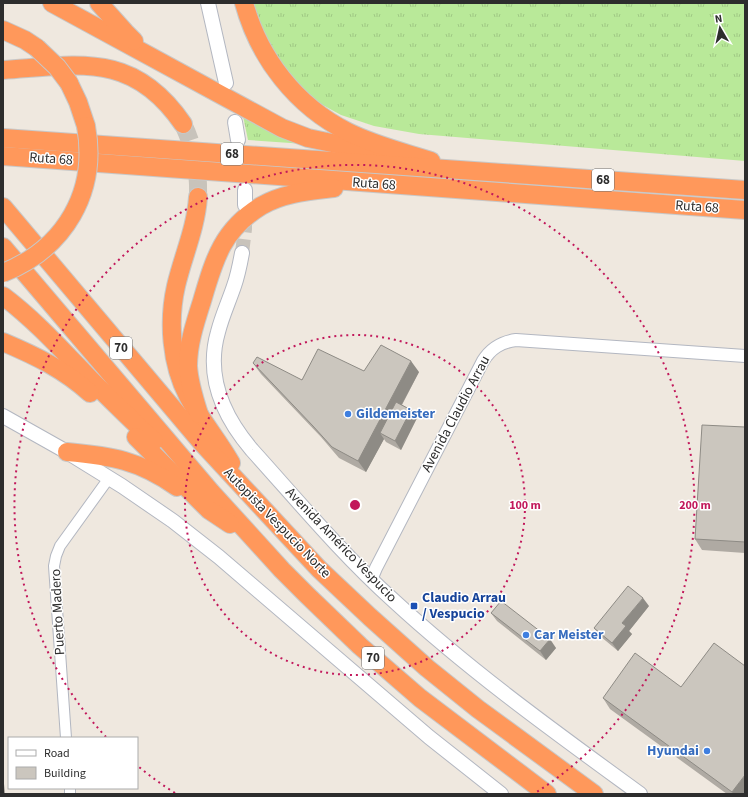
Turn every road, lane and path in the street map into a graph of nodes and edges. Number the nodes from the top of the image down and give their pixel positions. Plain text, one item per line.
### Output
1 (52, 3) edge
2 (99, 3) edge
3 (208, 3) edge
4 (244, 3) edge
5 (3, 30) edge
6 (162, 62) junction
7 (3, 70) edge
8 (226, 84) dead end
9 (235, 122) dead end
10 (183, 124) tunnel mouth
11 (3, 138) edge
12 (238, 140) dead end
13 (7, 156) edge
14 (460, 170) junction
15 (369, 184) junction
16 (245, 190) dead end
17 (745, 190) edge
18 (198, 197) tunnel mouth
19 (245, 204) tunnel mouth
20 (3, 207) edge
21 (745, 210) edge
22 (3, 247) edge
23 (242, 253) tunnel mouth
24 (3, 272) edge
25 (3, 296) edge
26 (3, 342) edge
27 (745, 356) edge
28 (199, 414) junction
29 (3, 416) edge
30 (67, 452) junction
31 (109, 478) junction
32 (251, 496) junction
33 (210, 510) junction
34 (240, 531) junction
35 (258, 544) junction
36 (371, 580) junction
37 (66, 737) edge
38 (501, 794) edge
39 (547, 794) edge
40 (594, 794) edge
41 (640, 794) edge

1 - 6 highway
2 - 6 highway
3 - 8 main road
4 - 14 highway
5 - 24 highway, bridge
6 - 14 highway
7 - 10 highway
9 - 12 main road
11 - 14 highway, Ruta 68 / 68
13 - 15 highway, Ruta 68 / 68
14 - 17 highway, Ruta 68 / 68
15 - 21 highway, Ruta 68 / 68
15 - 28 highway
16 - 19 main road
18 - 28 highway
20 - 32 highway, Autopista Vespucio Norte / 70
22 - 35 highway, Autopista Vespucio Norte / 70
23 - 36 main road, Avenida Américo Vespucio
25 - 34 highway
26 - 33 highway
27 - 36 street, Avenida Claudio Arrau
28 - 32 highway
29 - 30 main road
30 - 31 main road
30 - 33 highway
31 - 37 street, Puerto Madero
31 - 38 main road
32 - 40 highway, Autopista Vespucio Norte / 70
33 - 34 highway
34 - 35 highway
35 - 39 highway, Autopista Vespucio Norte / 70
36 - 41 main road, Avenida Américo Vespucio

